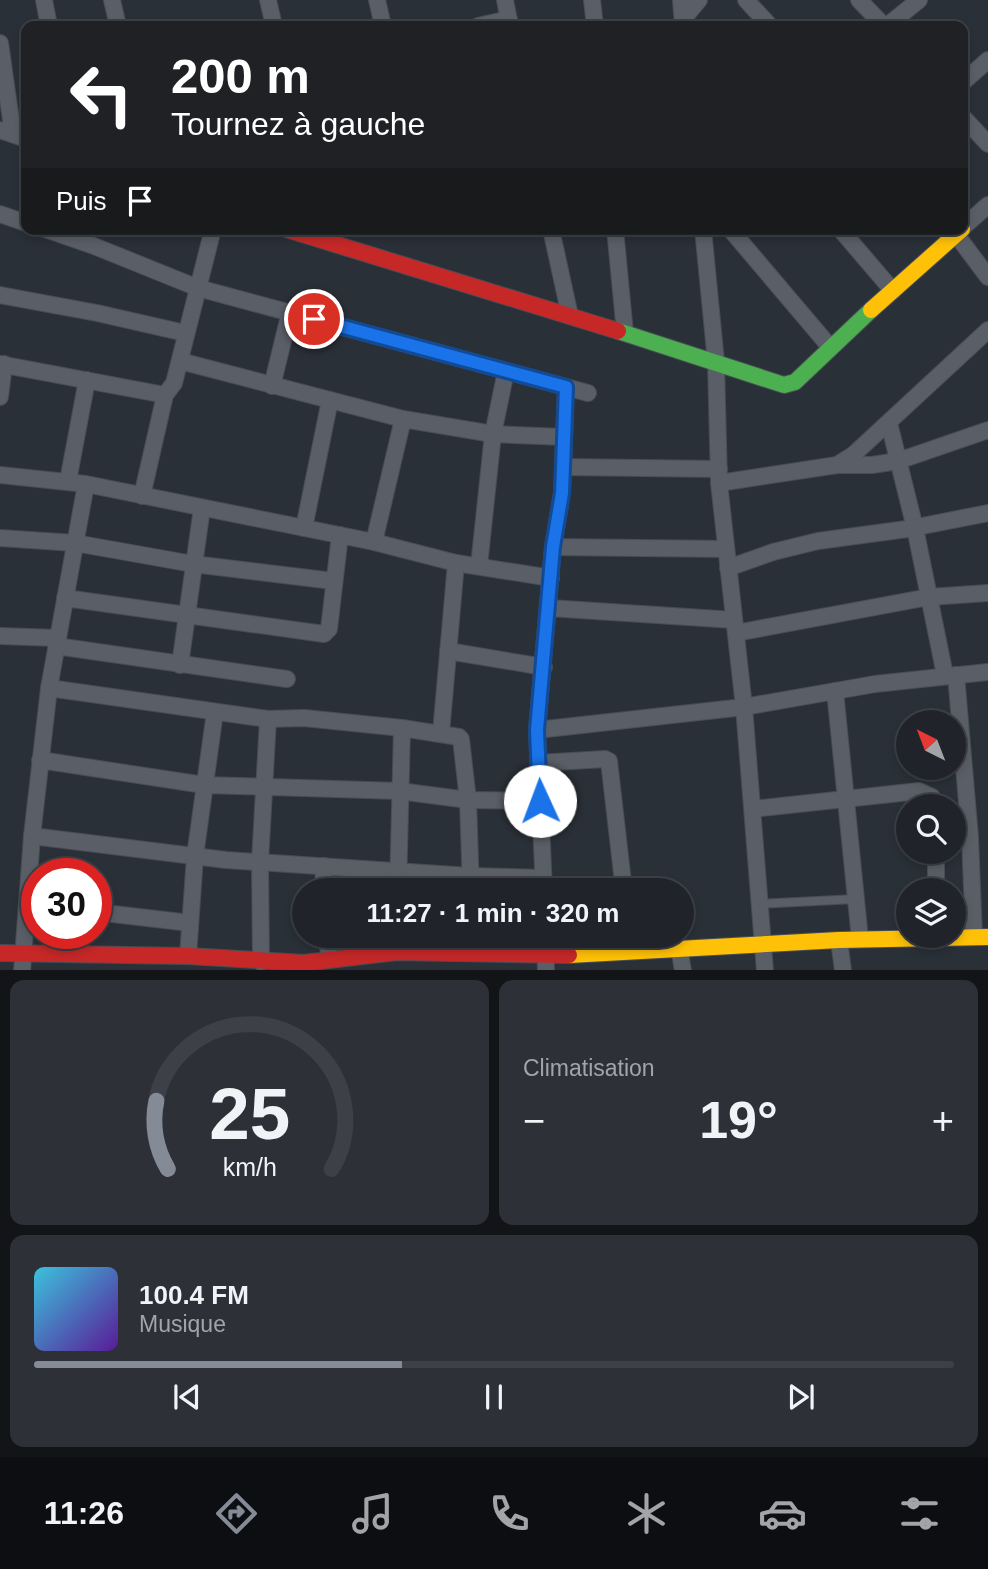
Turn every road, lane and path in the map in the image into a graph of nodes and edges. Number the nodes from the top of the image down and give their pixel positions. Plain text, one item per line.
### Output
1 (44, 0) edge
2 (112, 0) edge
3 (268, 0) edge
4 (377, 0) edge
5 (505, 0) edge
6 (592, 0) edge
7 (681, 0) edge
8 (699, 0) edge
9 (746, 0) edge
10 (859, 0) edge
11 (919, 0) edge
12 (48, 21) edge
13 (117, 21) edge
14 (273, 21) edge
15 (382, 21) edge
16 (510, 21) edge
17 (594, 21) edge
18 (683, 21) edge
19 (684, 21) edge
20 (765, 21) edge
21 (880, 21) edge
22 (892, 21) edge
23 (0, 43) edge
24 (988, 60) edge
25 (968, 78) edge
26 (968, 122) edge
27 (13, 134) edge
28 (988, 144) edge
29 (988, 205) edge
30 (0, 214) edge
31 (21, 221) edge
32 (968, 222) edge
33 (62, 235) edge
34 (97, 235) edge
35 (212, 235) edge
36 (315, 235) edge
37 (552, 235) edge
38 (616, 235) edge
39 (704, 235) edge
40 (735, 235) edge
41 (845, 235) edge
42 (953, 235) edge
43 (961, 235) edge
44 (94, 246) junction
45 (988, 277) edge
46 (198, 288) junction
47 (893, 290) junction
48 (0, 295) edge
49 (290, 312) junction
50 (570, 316) junction
51 (625, 332) junction
52 (185, 333) junction
53 (986, 337) edge
54 (830, 347) junction
55 (180, 361) junction
56 (716, 362) junction
57 (2, 364) edge
58 (506, 371) junction
59 (86, 380) junction
60 (272, 386) junction
61 (566, 387) junction
62 (588, 393) dead end
63 (165, 395) junction
64 (0, 397) edge
65 (330, 400) junction
66 (403, 419) junction
67 (889, 422) junction
68 (988, 430) edge
69 (493, 434) junction
70 (564, 437) junction
71 (898, 461) junction
72 (837, 466) junction
73 (563, 467) junction
74 (0, 475) edge
75 (719, 476) junction
76 (68, 481) junction
77 (86, 484) junction
78 (142, 496) junction
79 (202, 508) junction
80 (988, 513) edge
81 (304, 528) junction
82 (915, 528) junction
83 (340, 535) junction
84 (0, 538) edge
85 (75, 542) junction
86 (374, 542) junction
87 (553, 547) junction
88 (726, 549) junction
89 (457, 563) junction
90 (193, 564) junction
91 (479, 566) junction
92 (728, 568) junction
93 (551, 578) junction
94 (333, 581) junction
95 (988, 593) edge
96 (929, 597) junction
97 (65, 598) junction
98 (549, 608) junction
99 (187, 613) junction
100 (735, 626) junction
101 (0, 636) edge
102 (56, 642) junction
103 (448, 650) junction
104 (180, 665) junction
105 (544, 667) junction
106 (988, 672) edge
107 (951, 675) junction
108 (287, 679) dead end
109 (49, 688) junction
110 (835, 691) junction
111 (744, 707) junction
112 (215, 712) junction
113 (268, 719) junction
114 (402, 728) junction
115 (537, 730) junction
116 (441, 733) junction
117 (40, 760) junction
118 (538, 763) junction
119 (204, 785) junction
120 (265, 786) junction
121 (400, 791) junction
122 (926, 794) edge
123 (846, 799) junction
124 (468, 800) junction
125 (540, 801) junction
126 (753, 809) junction
127 (32, 836) junction
128 (195, 856) junction
129 (32, 858) edge
130 (260, 862) junction
131 (324, 866) junction
132 (398, 870) junction
133 (324, 878) edge
134 (398, 878) edge
135 (442, 878) edge
136 (470, 878) edge
137 (544, 878) edge
138 (622, 878) edge
139 (856, 899) junction
140 (759, 904) junction
141 (112, 914) edge
142 (190, 923) junction
143 (981, 937) edge
144 (896, 938) edge
145 (860, 939) junction
146 (839, 940) junction
147 (761, 943) junction
148 (694, 946) edge
149 (328, 948) edge
150 (388, 948) edge
151 (393, 948) edge
152 (404, 948) edge
153 (470, 948) edge
154 (609, 948) edge
155 (680, 948) edge
156 (23, 949) edge
157 (22, 952) junction
158 (0, 953) edge
159 (468, 954) junction
160 (188, 956) junction
161 (330, 959) junction
162 (261, 962) junction
163 (545, 963) edge
164 (159, 964) edge
165 (233, 965) edge
166 (305, 967) edge
167 (22, 970) edge
168 (386, 970) edge
169 (462, 970) edge
170 (683, 970) edge
171 (765, 970) edge
172 (843, 970) edge

1 - 12 street
2 - 13 street
3 - 14 street
4 - 15 street
5 - 16 street
6 - 17 street
7 - 18 street
8 - 19 street
9 - 20 street
10 - 21 street
11 - 22 street
23 - 27 street
24 - 25 street
26 - 28 street
29 - 32 street
30 - 31 street
33 - 44 street
34 - 44 street
35 - 46 street
36 - 50 street
37 - 50 street
38 - 51 street
39 - 56 street
40 - 54 street
41 - 47 street
42 - 47 street
43 - 45 street
44 - 46 street
46 - 49 street
46 - 52 street
47 - 54 street
48 - 52 street
49 - 58 street
49 - 60 street
50 - 51 street
51 - 56 street
52 - 55 street
53 - 67 street
54 - 56 street
55 - 60 street
55 - 63 street
56 - 75 street
57 - 59 street
57 - 64 street
58 - 61 street
58 - 69 street
59 - 63 street
59 - 76 street
60 - 65 street
61 - 62 street
61 - 70 street
63 - 78 street
65 - 66 street
65 - 81 street
66 - 69 street
66 - 86 street
67 - 71 street
67 - 72 street
68 - 71 street
69 - 70 street
69 - 91 street
70 - 73 street
71 - 72 street
71 - 82 street
72 - 75 street
73 - 75 street
73 - 87 street
74 - 76 street
75 - 88 street
76 - 77 street
77 - 78 street
77 - 85 street
78 - 79 street
79 - 81 street
79 - 90 street
80 - 82 street
81 - 83 street
82 - 92 street
82 - 96 street
83 - 86 street
83 - 94 street
84 - 85 street
85 - 90 street
85 - 97 street
86 - 89 street
87 - 88 street
87 - 93 street
88 - 92 street
89 - 91 street
89 - 103 street
90 - 94 street
90 - 99 street
91 - 93 street
92 - 100 street
93 - 98 street
94 - 99 street
95 - 96 street
96 - 100 street
96 - 107 street
97 - 99 street
97 - 102 street
98 - 100 street
98 - 105 street
99 - 104 street
100 - 111 street
101 - 102 street
102 - 104 street
102 - 109 street
103 - 105 street
103 - 116 street
104 - 108 street
105 - 115 street
106 - 107 street
107 - 110 street
107 - 143 street
109 - 112 street
109 - 117 street
110 - 111 street
110 - 123 street
111 - 115 street
111 - 126 street
112 - 113 street
112 - 119 street
113 - 114 street
113 - 120 street
114 - 116 street
114 - 121 street
115 - 118 street
116 - 124 street
117 - 119 street
117 - 127 street
118 - 125 street
118 - 138 street
119 - 120 street
119 - 128 street
120 - 121 street
120 - 130 street
121 - 124 street
121 - 132 street
122 - 123 street
123 - 126 street
123 - 139 street
124 - 125 street
124 - 136 street
125 - 137 street
126 - 140 street
127 - 128 street
127 - 129 street
128 - 130 street
128 - 142 street
130 - 131 street
130 - 162 street
131 - 132 street
131 - 133 street
132 - 134 street
132 - 135 street
139 - 140 lane
139 - 145 street
140 - 147 street
141 - 142 street
142 - 160 street
144 - 145 street
145 - 146 street
146 - 147 street
146 - 172 street
147 - 148 street
147 - 171 street
149 - 161 street
150 - 161 street
151 - 168 street
152 - 159 street
153 - 159 street
154 - 163 street
155 - 170 street
156 - 157 street
157 - 158 street
157 - 164 street
157 - 167 street
159 - 163 street
159 - 169 street
160 - 164 street
160 - 165 street
161 - 166 street
162 - 165 street
162 - 166 street

